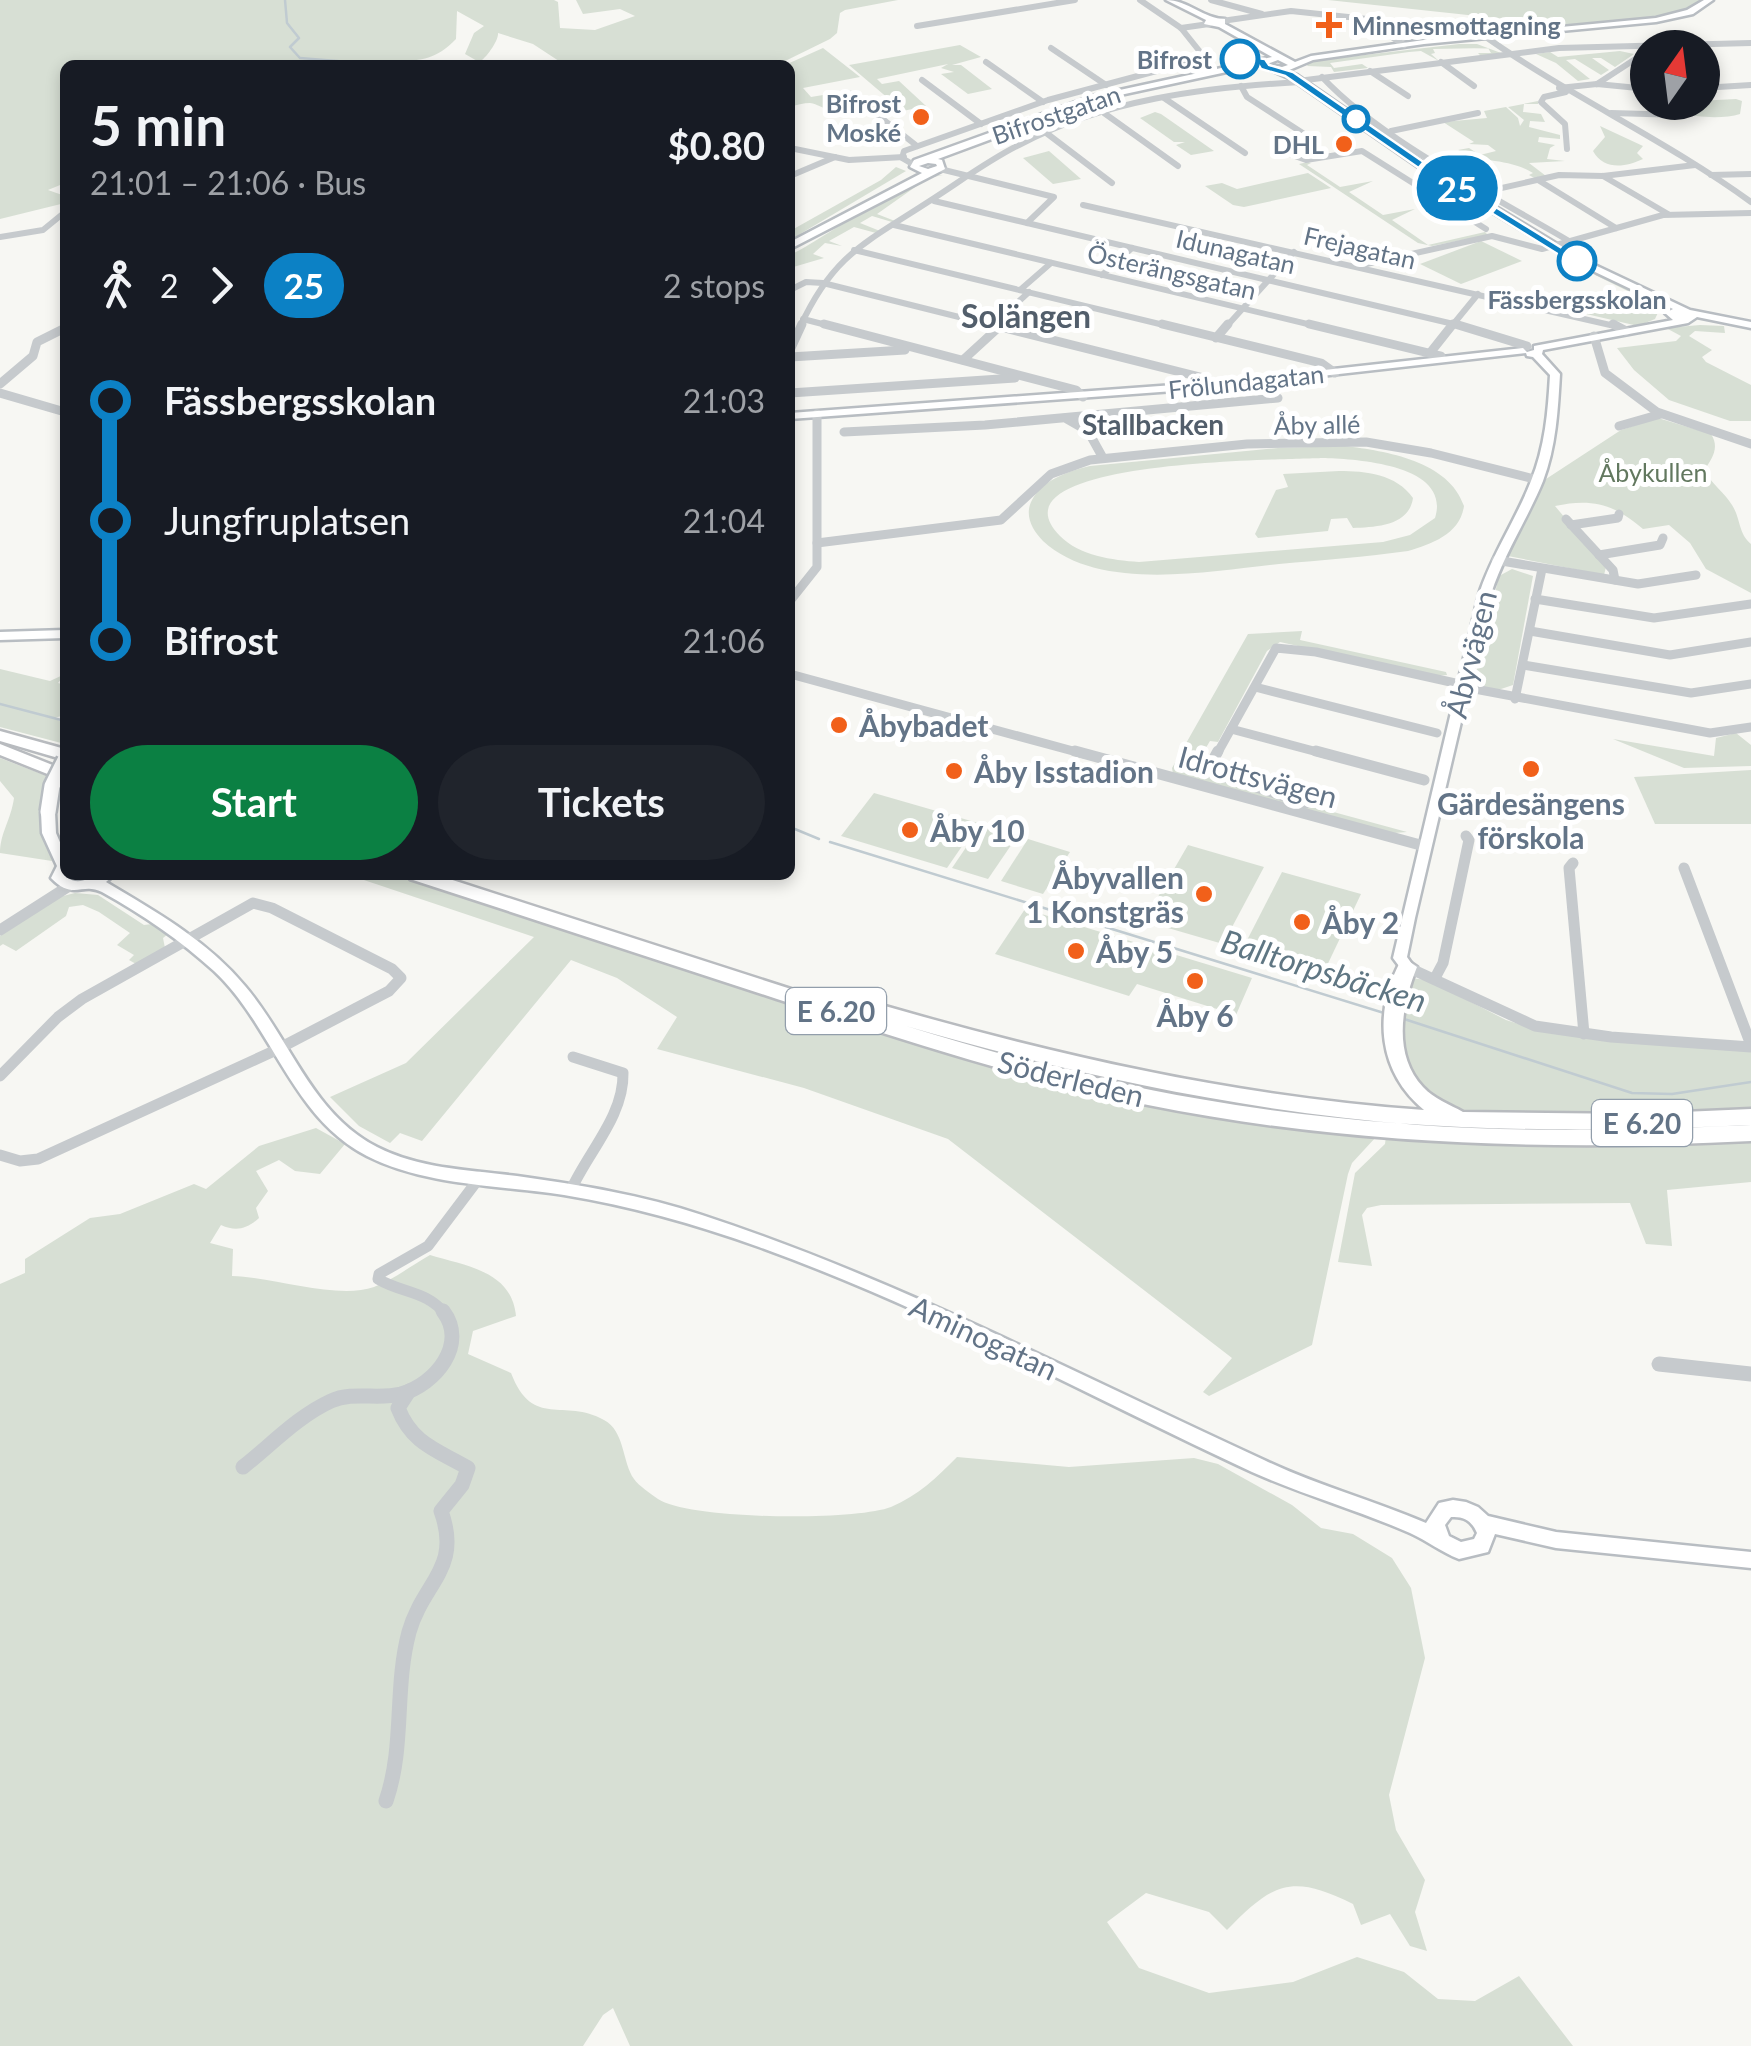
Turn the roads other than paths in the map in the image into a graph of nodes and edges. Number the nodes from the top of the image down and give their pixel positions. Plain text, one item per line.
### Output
1 (1075, 0) edge
2 (1140, 0) edge
3 (1170, 0) edge
4 (1211, 0) edge
5 (1709, 0) edge
6 (1262, 14) junction
7 (1382, 20) junction
8 (1216, 22) junction
9 (917, 26) dead end
10 (1521, 26) dead end
11 (1181, 28) junction
12 (1483, 35) junction
13 (1751, 43) edge
14 (1404, 45) junction
15 (1254, 47) junction
16 (1052, 48) dead end
17 (1507, 54) junction
18 (1326, 56) junction
19 (1282, 58) junction
20 (986, 62) dead end
21 (1440, 62) junction
22 (1630, 63) edge
23 (1266, 64) junction
24 (1294, 65) junction
25 (1370, 71) junction
26 (1322, 78) junction
27 (922, 80) dead end
28 (1303, 81) junction
29 (1598, 84) junction
30 (1106, 85) junction
31 (1241, 86) junction
32 (1474, 86) dead end
33 (1751, 86) edge
34 (1630, 87) edge
35 (1720, 87) edge
36 (1562, 90) junction
37 (850, 94) dead end
38 (1408, 96) dead end
39 (1164, 98) junction
40 (1043, 102) junction
41 (1104, 113) junction
42 (1478, 113) dead end
43 (1607, 114) junction
44 (1630, 114) edge
45 (981, 124) junction
46 (1391, 130) junction
47 (1045, 132) junction
48 (1312, 139) dead end
49 (917, 146) junction
50 (795, 149) edge
51 (1566, 149) dead end
52 (1245, 153) dead end
53 (1292, 155) dead end
54 (1408, 156) junction
55 (835, 158) junction
56 (1380, 162) junction
57 (922, 164) junction
58 (1695, 165) junction
59 (1178, 166) dead end
60 (795, 174) edge
61 (1751, 174) edge
62 (1711, 175) junction
63 (1602, 176) junction
64 (971, 178) junction
65 (1538, 180) junction
66 (1112, 183) dead end
67 (1484, 192) junction
68 (934, 201) junction
69 (1751, 202) edge
70 (1083, 205) dead end
71 (1751, 213) edge
72 (1668, 214) junction
73 (60, 216) edge
74 (1027, 223) junction
75 (894, 226) junction
76 (1616, 228) junction
77 (1486, 229) dead end
78 (0, 237) edge
79 (1569, 240) junction
80 (795, 242) edge
81 (1552, 246) junction
82 (1132, 248) junction
83 (854, 250) junction
84 (1294, 252) junction
85 (1051, 263) junction
86 (1362, 265) junction
87 (1102, 275) junction
88 (1270, 279) junction
89 (824, 283) junction
90 (795, 288) edge
91 (1024, 291) junction
92 (1478, 294) junction
93 (1662, 300) junction
94 (1243, 309) junction
95 (1670, 314) junction
96 (1687, 316) junction
97 (803, 319) junction
98 (1454, 324) junction
99 (1751, 325) edge
100 (996, 326) junction
101 (1657, 326) junction
102 (60, 331) edge
103 (795, 331) edge
104 (1626, 331) junction
105 (1594, 336) junction
106 (1216, 338) junction
107 (914, 348) junction
108 (1531, 350) junction
109 (1430, 353) junction
110 (795, 354) edge
111 (1441, 356) dead end
112 (964, 360) junction
113 (1334, 372) junction
114 (1022, 376) junction
115 (1208, 379) dead end
116 (0, 384) edge
117 (0, 393) edge
118 (795, 394) edge
119 (1082, 397) junction
120 (1278, 398) dead end
121 (60, 411) edge
122 (817, 414) junction
123 (1661, 414) junction
124 (795, 416) edge
125 (1061, 417) junction
126 (1619, 426) dead end
127 (844, 432) dead end
128 (1751, 444) edge
129 (1103, 458) junction
130 (1538, 480) junction
131 (1618, 514) dead end
132 (1663, 538) dead end
133 (817, 543) junction
134 (1599, 555) junction
135 (1496, 560) junction
136 (1542, 569) junction
137 (1696, 575) dead end
138 (1615, 580) junction
139 (795, 595) edge
140 (1536, 599) junction
141 (1751, 604) edge
142 (1530, 631) junction
143 (60, 637) edge
144 (0, 638) edge
145 (1751, 642) edge
146 (1523, 664) junction
147 (795, 675) edge
148 (1751, 684) edge
149 (1464, 686) junction
150 (1255, 687) junction
151 (1515, 699) junction
152 (1751, 727) edge
153 (1231, 729) junction
154 (1436, 734) dead end
155 (0, 736) edge
156 (0, 748) edge
157 (60, 756) edge
158 (60, 757) edge
159 (60, 765) edge
160 (60, 774) edge
161 (1424, 780) dead end
162 (1306, 802) dead end
163 (48, 812) junction
164 (60, 831) edge
165 (1466, 836) dead end
166 (1424, 846) junction
167 (60, 863) edge
168 (1573, 863) dead end
169 (1684, 868) dead end
170 (60, 871) edge
171 (67, 880) edge
172 (97, 880) edge
173 (103, 880) edge
174 (432, 880) edge
175 (472, 880) edge
176 (69, 886) junction
177 (30, 910) junction
178 (0, 930) edge
179 (186, 940) junction
180 (1407, 967) junction
181 (1435, 978) junction
182 (1584, 1034) junction
183 (1751, 1046) edge
184 (279, 1048) junction
185 (574, 1057) dead end
186 (0, 1076) edge
187 (1751, 1117) edge
188 (1476, 1122) junction
189 (1751, 1133) edge
190 (0, 1155) edge
191 (480, 1177) junction
192 (570, 1190) junction
193 (1659, 1364) dead end
194 (1751, 1374) edge
195 (409, 1391) junction
196 (243, 1466) dead end
197 (1387, 1515) junction
198 (1438, 1515) junction
199 (1483, 1533) junction
200 (1438, 1538) junction
201 (1751, 1560) edge
202 (386, 1801) dead end

1 - 9 street
2 - 11 street
3 - 8 street
4 - 6 street
5 - 12 street
6 - 7 street
6 - 8 street
7 - 10 street
7 - 14 street
8 - 11 street
8 - 15 street
11 - 30 street
12 - 14 street
12 - 17 street
13 - 17 street
14 - 18 street
15 - 19 street
15 - 23 street
16 - 30 street
17 - 21 street
17 - 36 street
18 - 19 street
18 - 24 street
19 - 23 street
19 - 24 street
20 - 40 street
21 - 25 street
21 - 32 street
22 - 29 street
23 - 24 street
23 - 28 street
23 - 57 street, Bifrostgatan
24 - 28 street
25 - 26 street
25 - 38 street
26 - 28 street
26 - 46 street
27 - 45 street
28 - 31 street
28 - 54 street
29 - 34 street
29 - 36 street
30 - 40 street
31 - 39 street
31 - 48 street
33 - 35 street
36 - 43 street
36 - 51 street
37 - 49 street
39 - 41 street
39 - 52 street
40 - 45 street
41 - 47 street
41 - 59 street
42 - 46 street
43 - 44 street
43 - 58 street
45 - 49 street
46 - 67 street
47 - 64 street
47 - 66 street
49 - 57 street
50 - 55 street
53 - 56 street
54 - 56 street
54 - 81 street
55 - 57 street
55 - 60 street
56 - 77 street
57 - 64 street
57 - 80 street, Bifrostgatan
58 - 62 street
58 - 63 street
61 - 62 street
62 - 69 street
63 - 65 street
63 - 72 street
64 - 68 street
64 - 74 street
65 - 67 street
65 - 76 street
67 - 79 street
68 - 74 street, Idunagatan
68 - 75 street
70 - 84 street, Frejagatan
71 - 72 street
72 - 76 street
73 - 78 street
74 - 82 street, Idunagatan
75 - 83 street
75 - 85 street, Österängsgatan
76 - 79 street
79 - 81 street
81 - 86 street
81 - 93 street
82 - 87 street
82 - 88 street, Idunagatan
83 - 89 street
83 - 91 street
84 - 86 street, Frejagatan
84 - 88 street
85 - 87 street, Österängsgatan
85 - 91 street
86 - 92 street, Frejagatan
87 - 94 street, Österängsgatan
88 - 94 street
88 - 98 street, Idunagatan
89 - 90 street
89 - 97 street
89 - 100 street
91 - 100 street
91 - 106 street
92 - 98 street
92 - 104 street, Frejagatan
93 - 95 street
93 - 96 street
94 - 106 street
94 - 109 street, Österängsgatan
95 - 96 street
95 - 101 street
96 - 99 street
96 - 101 street, Frölundagatan
97 - 103 street
97 - 107 street
98 - 108 street, Idunagatan
98 - 109 street
100 - 112 street
100 - 115 street
101 - 104 street, Frölundagatan
102 - 116 street
104 - 105 street, Frölundagatan
105 - 108 street, Frölundagatan
105 - 123 street
106 - 113 street
107 - 110 street
107 - 112 street
108 - 113 street, Frölundagatan
108 - 130 street, Åbyvägen
109 - 111 street, Österängsgatan
112 - 114 street
113 - 119 street, Frölundagatan
114 - 118 street
114 - 119 street
117 - 121 street
119 - 122 street, Frölundagatan
120 - 125 street
122 - 124 street, Frölundagatan
122 - 133 street
123 - 126 street
123 - 128 street
125 - 127 street
125 - 129 street
129 - 130 street, Åby allé
129 - 133 street, Åby allé
130 - 135 street, Åbyvägen
131 - 134 street
132 - 134 street
133 - 139 street
134 - 138 street
135 - 136 street
135 - 149 street, Åbyvägen
136 - 138 street
136 - 140 street
137 - 138 street
140 - 141 street
140 - 142 street
142 - 145 street
142 - 146 street
143 - 144 street
146 - 148 street
146 - 151 street
147 - 166 street, Idrottsvägen
149 - 150 street
149 - 151 street
149 - 166 street, Åbyvägen
150 - 153 street
150 - 154 street
151 - 152 street
153 - 161 street
153 - 162 street
155 - 157 highway
156 - 158 highway
156 - 160 highway
159 - 163 street, bridge
163 - 164 street
163 - 167 street
165 - 181 street
166 - 180 street, Åbyvägen
168 - 182 street
169 - 183 street
170 - 177 street
171 - 176 street
172 - 176 street, Aminogatan
173 - 179 street, Aminogatan
174 - 189 highway, Söderleden / E 6.20
175 - 188 highway, Söderleden / E 6.20
176 - 177 street
177 - 178 street
179 - 184 street, Aminogatan
179 - 184 street
179 - 186 street
180 - 181 street
180 - 188 highway
181 - 182 street
182 - 183 street
184 - 190 street
184 - 191 street, Aminogatan
185 - 192 street
187 - 188 highway, Söderleden / E 6.20
191 - 192 street, Aminogatan
191 - 195 street
192 - 197 street, Aminogatan
193 - 194 street
195 - 196 street
195 - 202 street
197 - 198 street, Aminogatan
197 - 200 street, Aminogatan
198 - 199 street, Aminogatan
198 - 200 street
199 - 200 street, Aminogatan
199 - 201 street, Aminogatan

